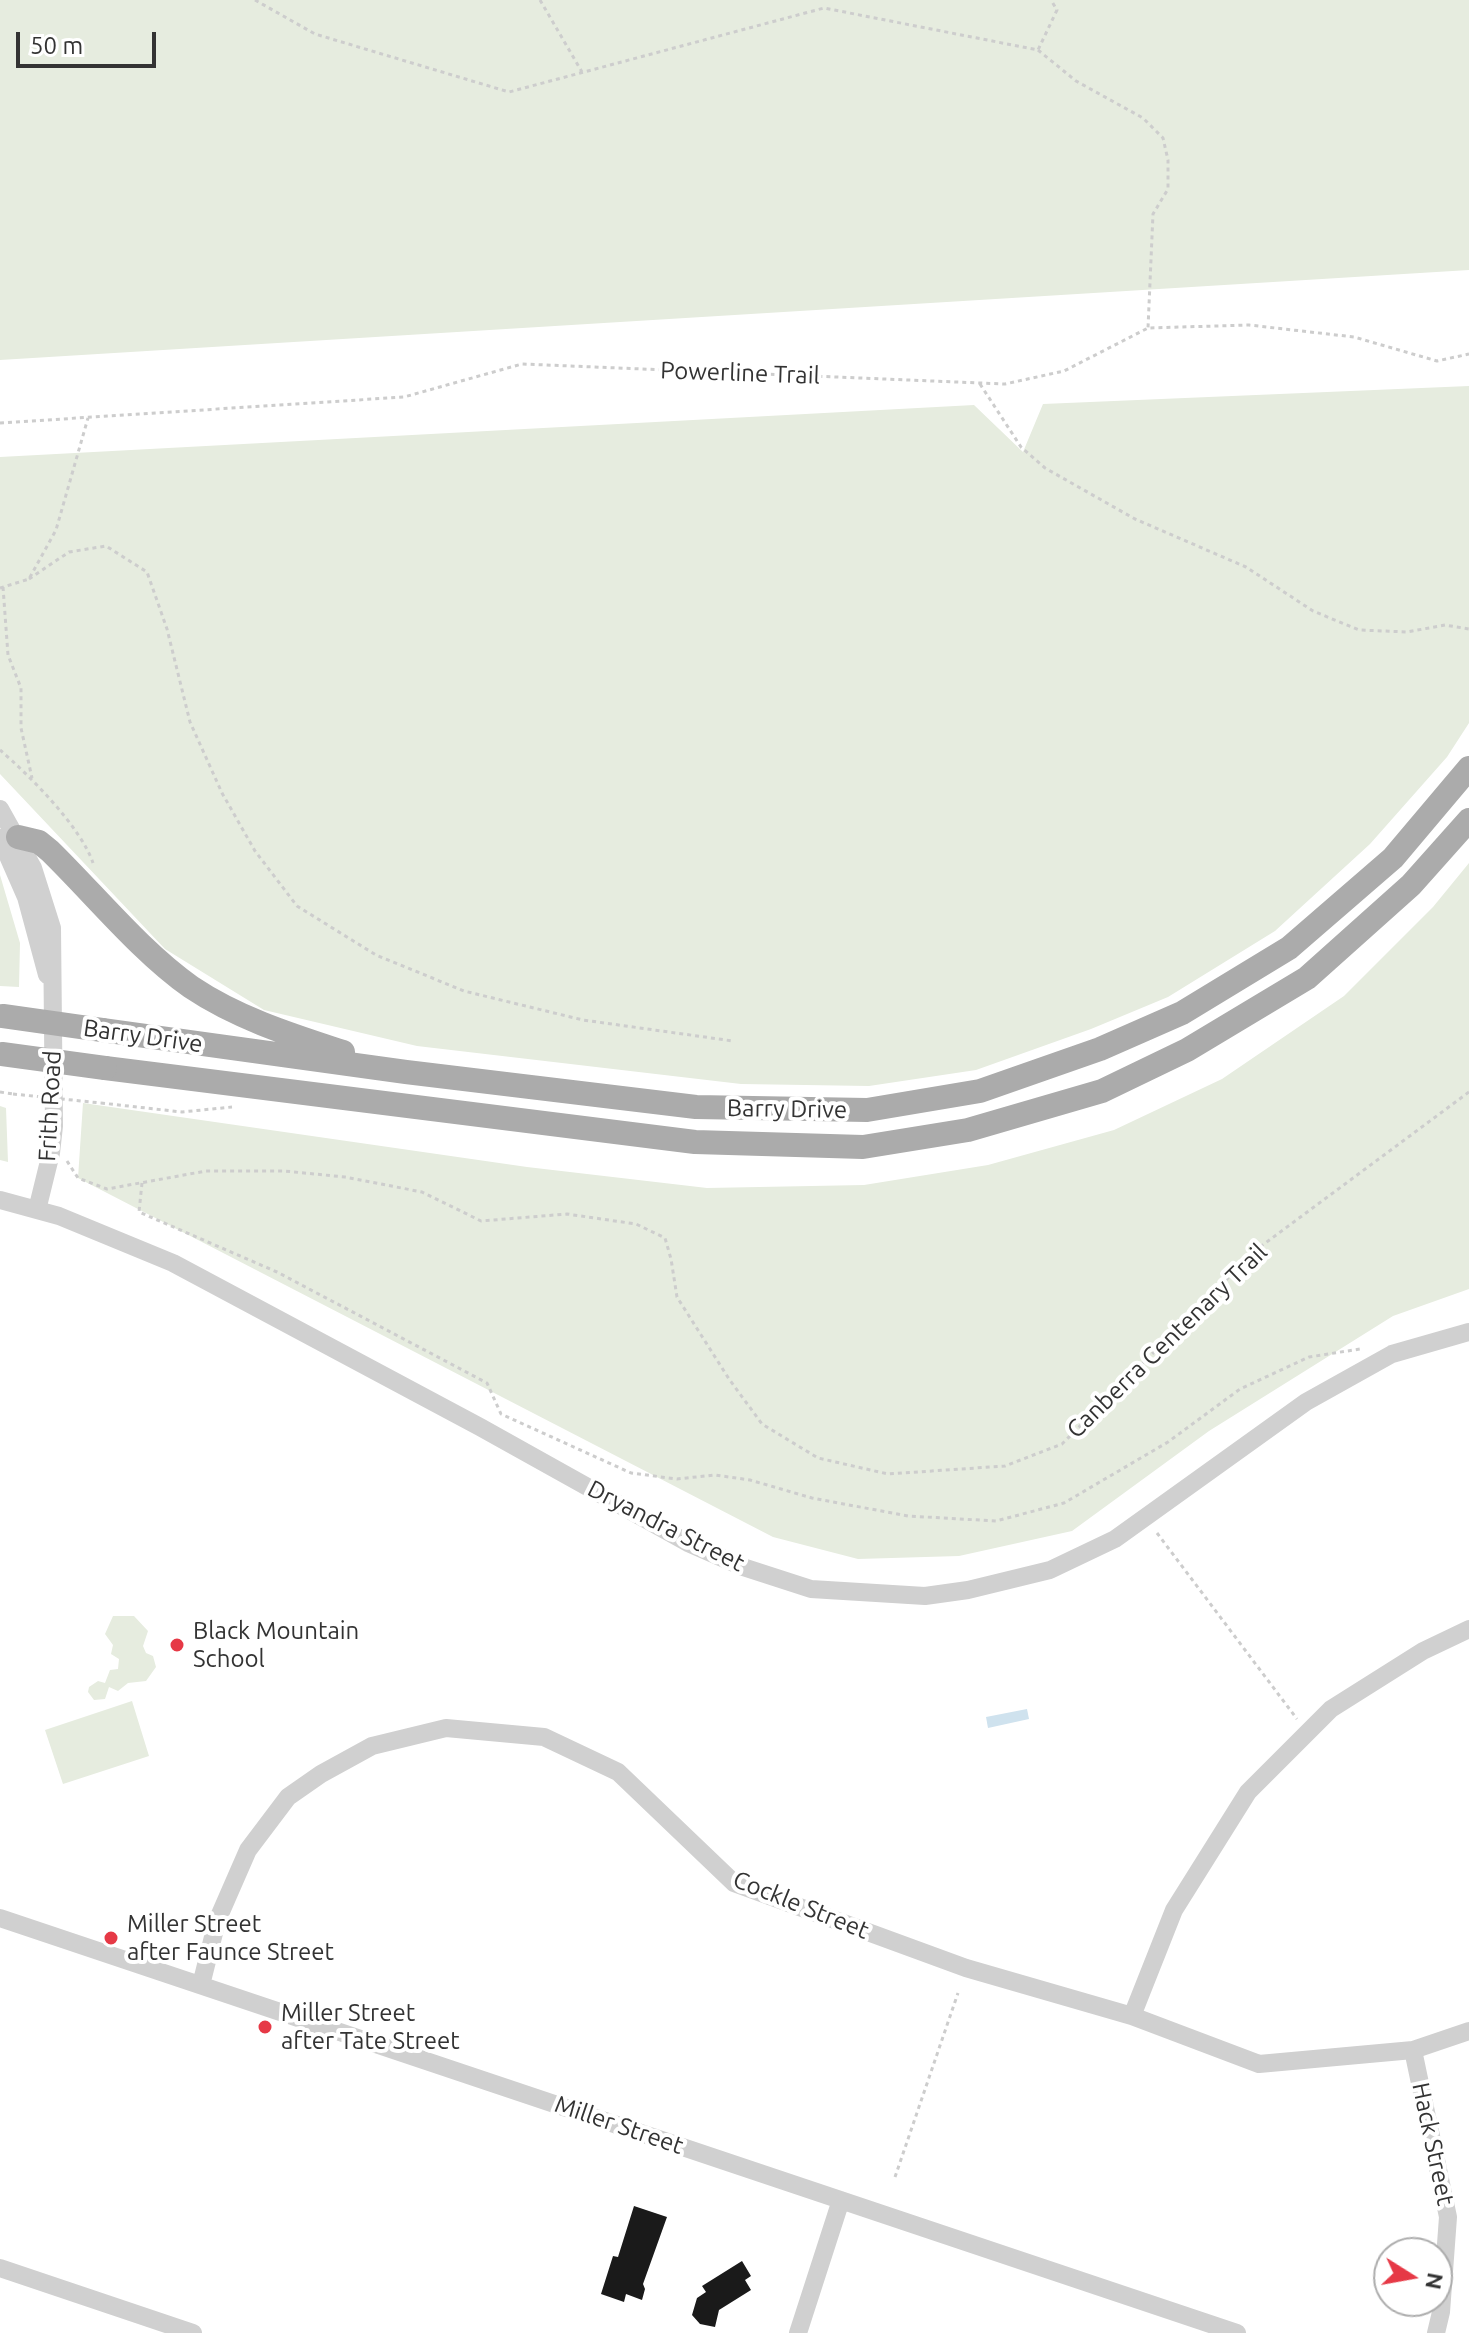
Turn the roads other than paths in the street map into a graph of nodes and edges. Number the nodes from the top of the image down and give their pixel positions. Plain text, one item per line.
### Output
1 (1469, 768) edge
2 (0, 809) edge
3 (1469, 820) edge
4 (6, 837) edge
5 (2, 1016) edge
6 (1, 1054) edge
7 (406, 1072) junction
8 (0, 1200) edge
9 (37, 1210) junction
10 (1469, 1332) edge
11 (1469, 1629) edge
12 (0, 1918) edge
13 (201, 1985) junction
14 (1132, 2016) junction
15 (1469, 2031) edge
16 (1413, 2050) junction
17 (841, 2200) junction
18 (0, 2268) edge
19 (193, 2333) edge
20 (798, 2333) edge
21 (1237, 2333) edge
22 (1436, 2333) edge

1 - 7 main road, Barry Drive
2 - 4 street, Frith Road
3 - 6 main road, Barry Drive, bridge
4 - 7 main road
4 - 9 street, Frith Road
5 - 7 main road, Barry Drive, bridge
8 - 9 street, Dryandra Street
9 - 10 street, Dryandra Street
11 - 14 street
12 - 13 street, Miller Street
13 - 14 street, Cockle Street
13 - 17 street, Miller Street
14 - 16 street, Cockle Street
15 - 16 street, Cockle Street
16 - 22 street, Hack Street
17 - 20 street
17 - 21 street, Miller Street
18 - 19 street

